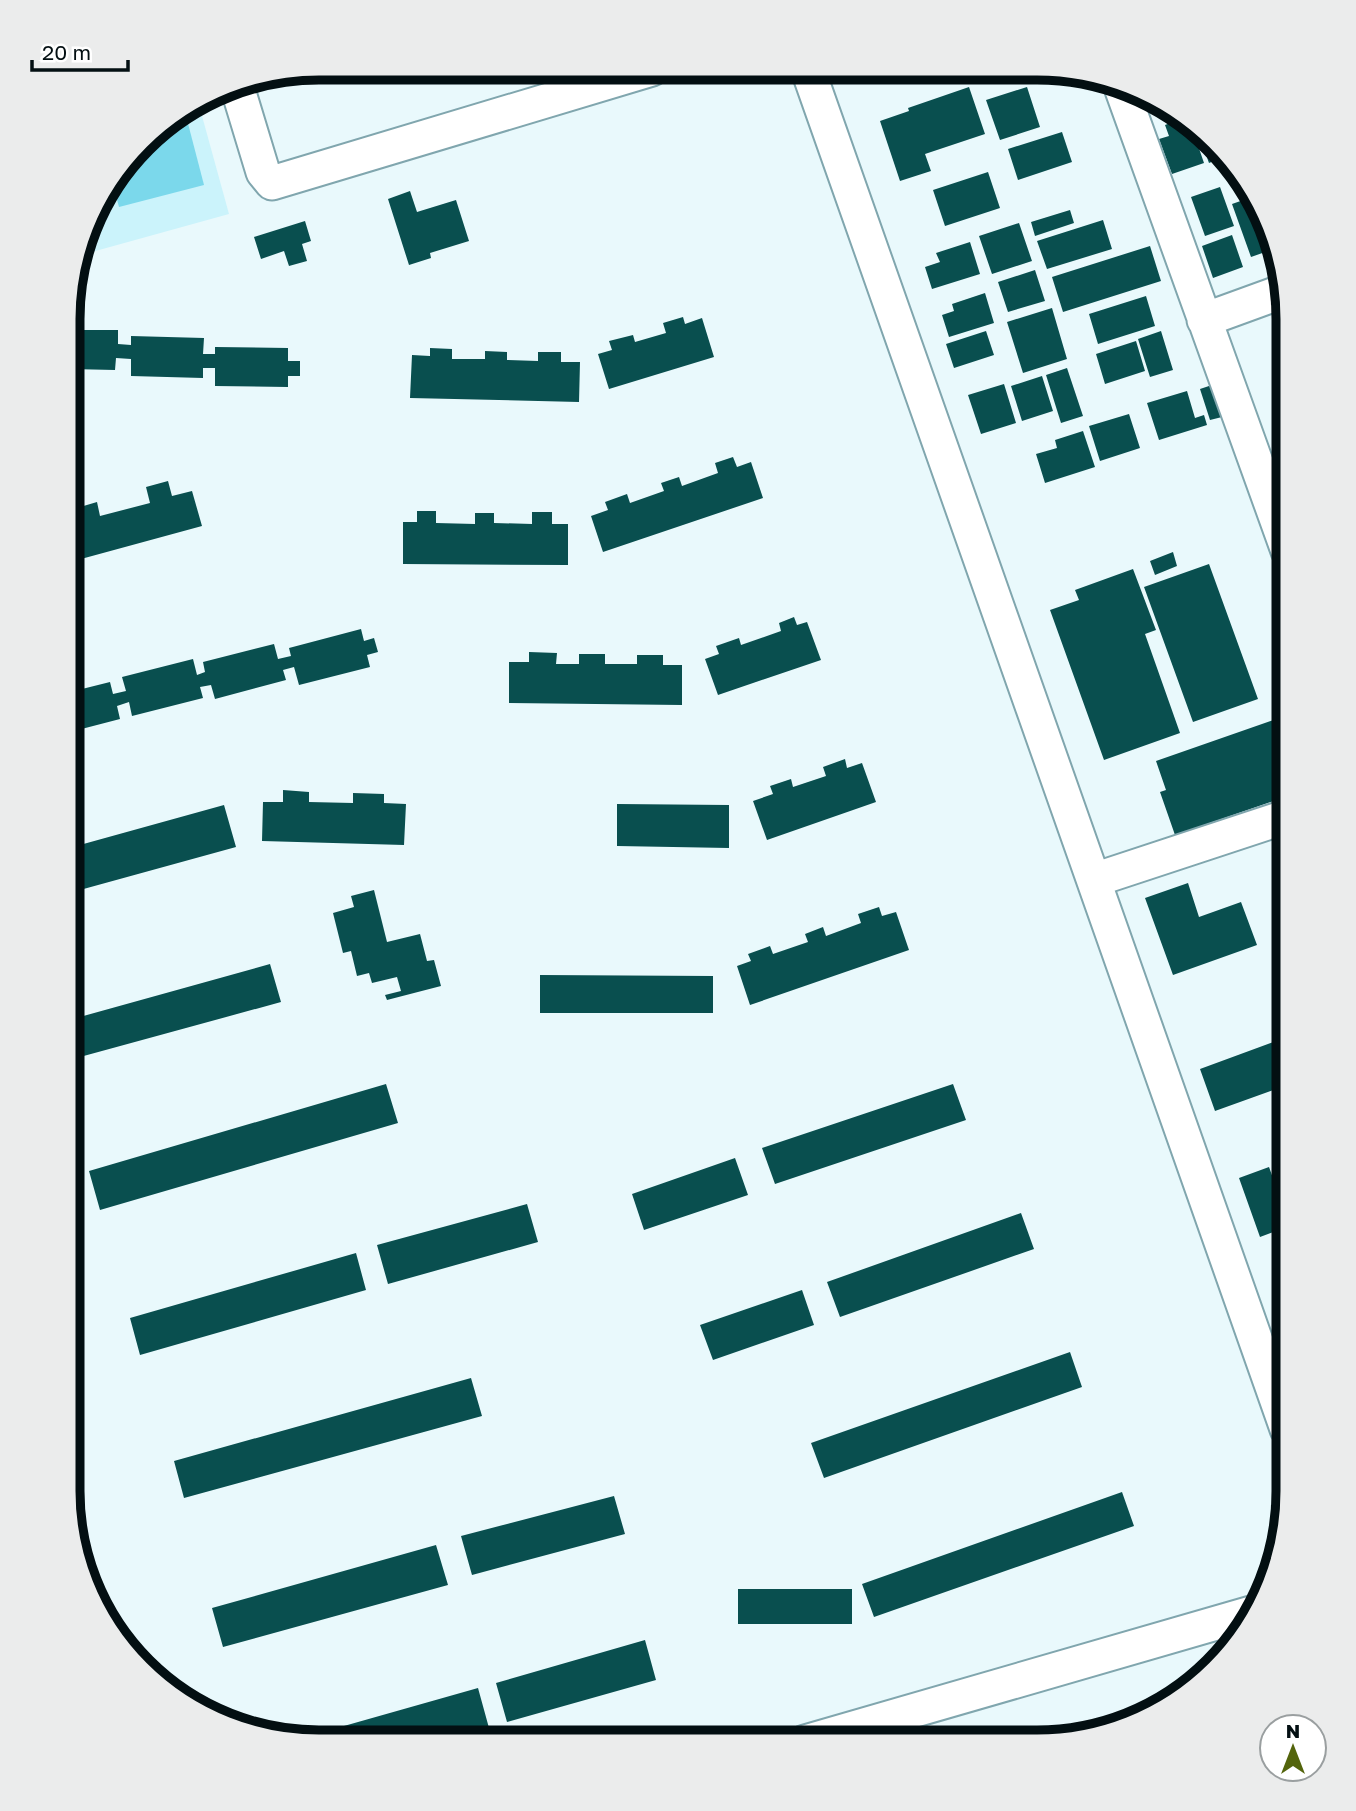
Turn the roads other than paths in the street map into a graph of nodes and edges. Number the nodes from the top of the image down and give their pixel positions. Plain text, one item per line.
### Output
1 (812, 80) edge
2 (613, 81) edge
3 (239, 94) edge
4 (1125, 98) edge
5 (1274, 295) edge
6 (1204, 320) junction
7 (1276, 518) edge
8 (1276, 820) edge
9 (1094, 880) junction
10 (1275, 1395) edge
11 (1240, 1616) edge
12 (846, 1730) edge

1 - 9 street
2 - 3 street
4 - 6 street
5 - 6 street
6 - 7 street
8 - 9 street
9 - 10 street
11 - 12 street

